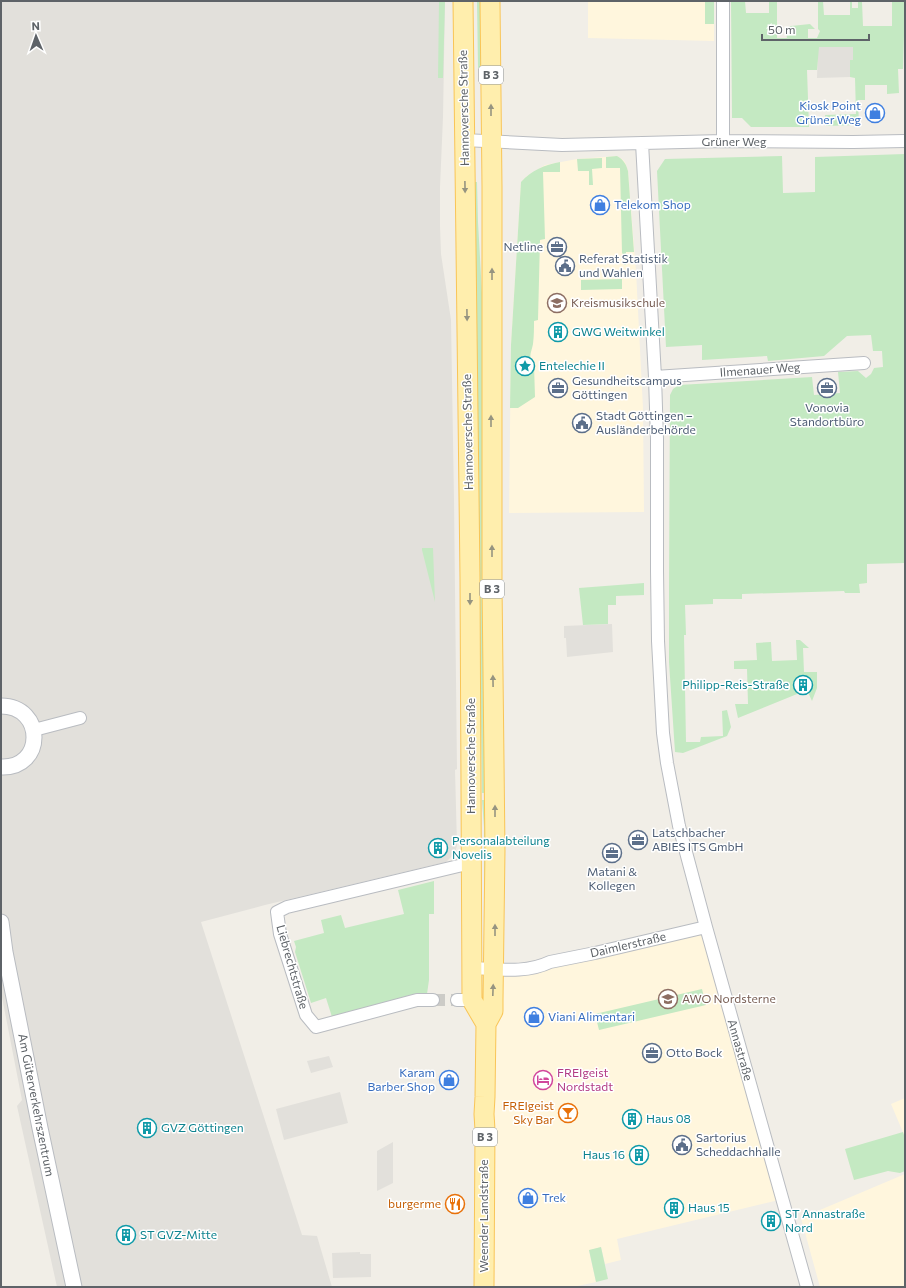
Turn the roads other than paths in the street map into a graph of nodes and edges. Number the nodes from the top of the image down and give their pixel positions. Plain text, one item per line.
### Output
1 (463, 1) edge
2 (490, 1) edge
3 (723, 1) edge
4 (723, 141) junction
5 (905, 141) edge
6 (642, 143) junction
7 (464, 144) junction
8 (492, 146) junction
9 (864, 363) dead end
10 (655, 377) junction
11 (1, 706) edge
12 (80, 718) dead end
13 (34, 730) junction
14 (1, 767) edge
15 (495, 850) joint
16 (471, 863) junction
17 (1, 922) edge
18 (706, 927) junction
19 (472, 968) junction
20 (499, 969) junction
21 (433, 1000) tunnel mouth
22 (486, 1024) junction
23 (74, 1287) edge
24 (484, 1287) edge
25 (807, 1287) edge

1 - 7 main road, Hannoversche Straße / B 3
8 -> 2 main road, Hannoversche Straße / B 3
3 - 4 street
4 - 5 street, Grüner Weg
4 - 6 street, Grüner Weg
6 - 8 street, Grüner Weg
6 - 10 street
7 - 8 street, Grüner Weg
7 -> 16 main road, Hannoversche Straße / B 3
15 -> 8 main road, Hannoversche Straße / B 3
9 - 10 street, Ilmenauer Weg
10 - 18 street, Annastraße
11 - 13 street
12 - 13 street
13 - 14 street
20 -> 15 main road, Weender Landstraße / B 3
16 - 19 main road, B 3
16 - 21 street, Liebrechtstraße
17 - 23 street, Am Güterverkehrszentrum
18 - 20 street, Daimlerstraße
18 - 25 street, Annastraße
19 - 20 street
19 - 22 main road, B 3
22 -> 20 main road, Weender Landstraße / B 3
22 - 24 main road, Weender Landstraße / B 3

